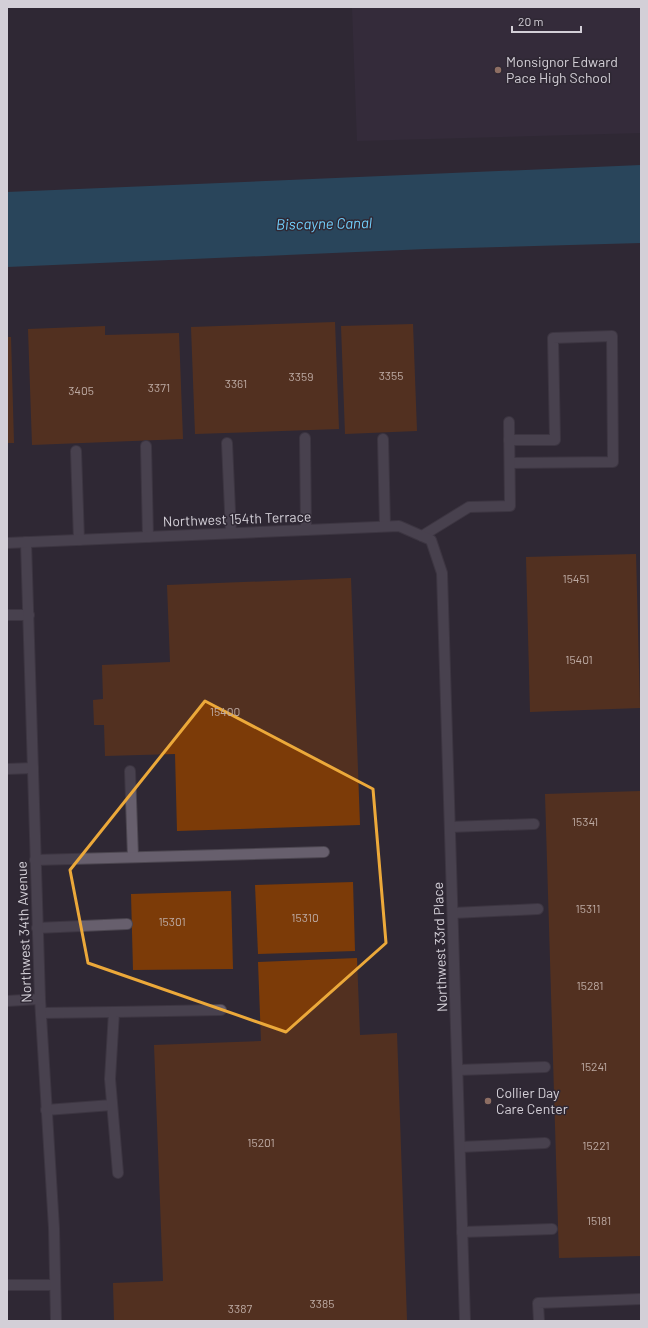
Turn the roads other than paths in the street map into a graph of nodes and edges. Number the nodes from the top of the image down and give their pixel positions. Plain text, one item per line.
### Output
1 (509, 422) dead end
2 (305, 438) dead end
3 (383, 438) dead end
4 (509, 440) junction
5 (226, 443) dead end
6 (146, 446) dead end
7 (76, 451) dead end
8 (510, 463) junction
9 (385, 526) junction
10 (306, 530) junction
11 (231, 533) junction
12 (422, 536) junction
13 (148, 537) junction
14 (80, 540) junction
15 (26, 542) junction
16 (7, 543) edge
17 (442, 573) joint
18 (7, 615) edge
19 (28, 615) junction
20 (33, 768) junction
21 (7, 769) edge
22 (130, 771) dead end
23 (534, 824) dead end
24 (450, 826) junction
25 (324, 852) dead end
26 (133, 857) junction
27 (35, 860) junction
28 (538, 909) dead end
29 (453, 913) junction
30 (127, 924) dead end
31 (38, 928) junction
32 (40, 999) junction
33 (7, 1001) edge
34 (221, 1010) dead end
35 (114, 1012) junction
36 (41, 1014) junction
37 (545, 1067) dead end
38 (458, 1070) junction
39 (112, 1105) junction
40 (46, 1110) junction
41 (545, 1143) dead end
42 (460, 1147) junction
43 (118, 1173) dead end
44 (552, 1229) dead end
45 (462, 1232) junction
46 (7, 1285) edge
47 (55, 1285) junction
48 (641, 1299) edge
49 (56, 1321) edge
50 (465, 1321) edge
51 (539, 1321) edge

1 - 4 street
2 - 10 street
3 - 9 street
4 - 8 street
4 - 8 street
5 - 11 street
6 - 13 street
7 - 14 street
8 - 12 street
9 - 10 street, Northwest 154th Terrace
9 - 12 street, Northwest 154th Terrace
10 - 11 street, Northwest 154th Terrace
11 - 13 street, Northwest 154th Terrace
12 - 17 street, Northwest 154th Terrace
13 - 14 street, Northwest 154th Terrace
14 - 15 street, Northwest 154th Terrace
15 - 16 street, Northwest 154th Terrace
15 - 19 street, Northwest 34th Avenue
17 - 24 street, Northwest 33rd Place
18 - 19 street
19 - 20 street, Northwest 34th Avenue
20 - 21 street
20 - 27 street, Northwest 34th Avenue
22 - 26 street
23 - 24 street
24 - 29 street, Northwest 33rd Place
25 - 26 street
26 - 27 street
27 - 31 street, Northwest 34th Avenue
28 - 29 street
29 - 38 street, Northwest 33rd Place
30 - 31 street
31 - 32 street, Northwest 34th Avenue
32 - 33 street
32 - 36 street, Northwest 34th Avenue
34 - 35 street
35 - 36 street
35 - 39 street
36 - 40 street, Northwest 34th Avenue
37 - 38 street
38 - 42 street, Northwest 33rd Place
39 - 40 street
39 - 43 street
40 - 47 street, Northwest 34th Avenue
41 - 42 street
42 - 45 street, Northwest 33rd Place
44 - 45 street
45 - 50 street, Northwest 33rd Place
46 - 47 street
47 - 49 street, Northwest 34th Avenue
48 - 51 street

